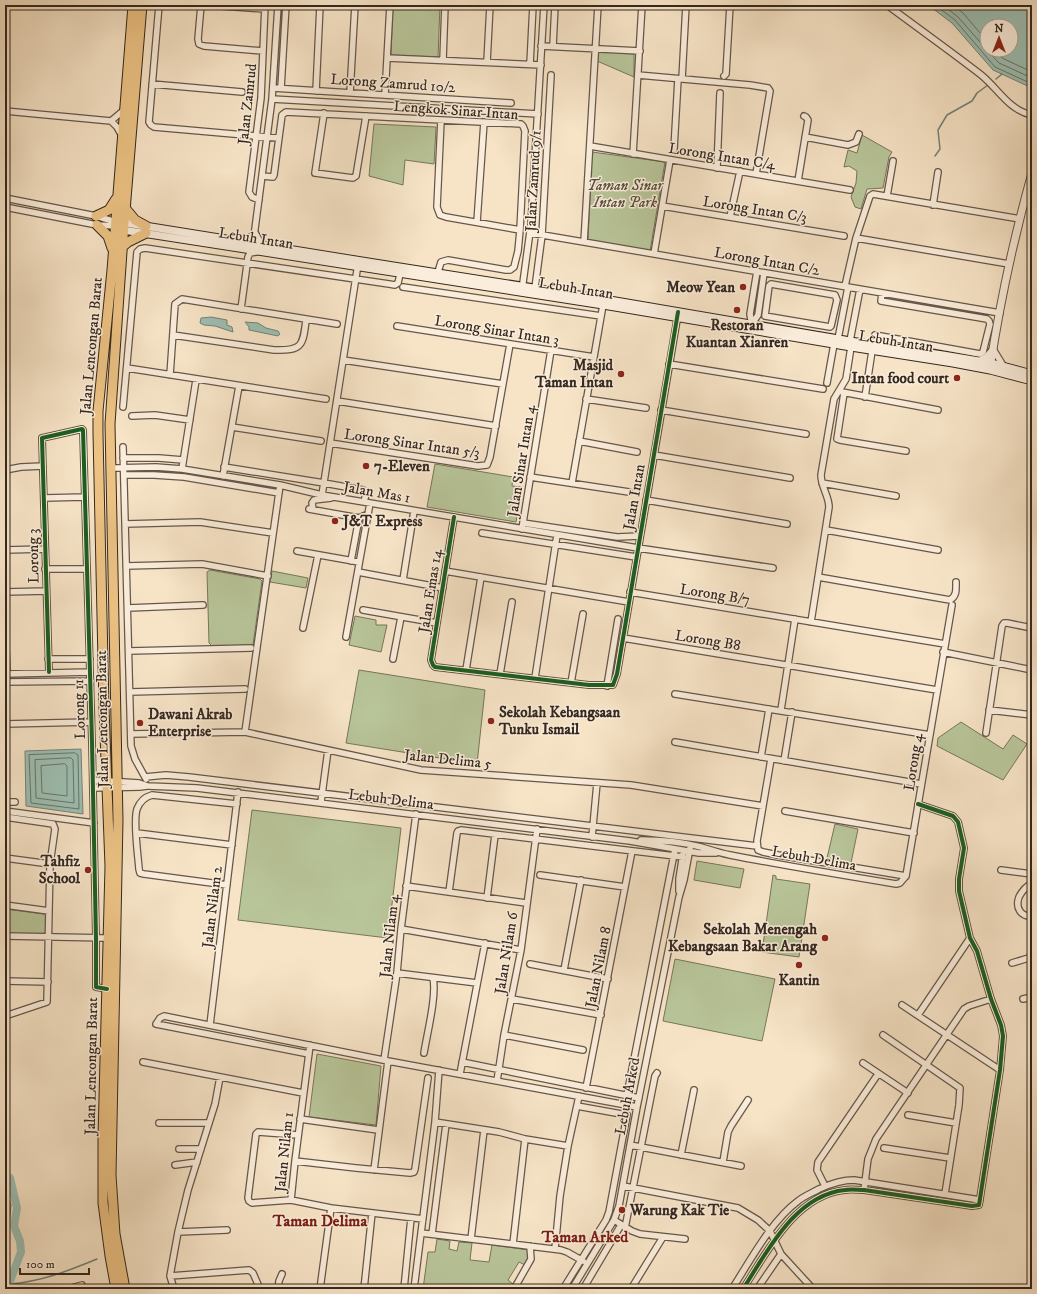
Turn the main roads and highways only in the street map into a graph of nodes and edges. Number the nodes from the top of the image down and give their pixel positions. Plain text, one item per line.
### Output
1 (133, 5) edge
2 (142, 5) edge
3 (1032, 173) edge
4 (118, 195) junction
5 (125, 208) junction
6 (120, 225) junction
7 (146, 229) junction
8 (261, 245) junction
9 (242, 246) junction
10 (122, 247) junction
11 (113, 253) junction
12 (358, 264) junction
13 (523, 289) junction
14 (678, 315) junction
15 (873, 348) junction
16 (943, 355) junction
17 (953, 363) junction
18 (990, 367) junction
19 (1032, 374) edge
20 (1032, 381) edge
21 (116, 1289) edge
22 (124, 1289) edge

1 - 4 highway, Jalan Lencongan Barat
2 - 5 highway, Jalan Lencongan Barat
3 - 18 main road
4 - 6 highway, Jalan Lencongan Barat
4 - 11 highway
5 - 6 highway, Jalan Lencongan Barat
5 - 7 highway
6 - 7 main road, Lebuh Intan
6 - 10 highway, Jalan Lencongan Barat
6 - 11 highway, Jalan Lencongan Barat
7 - 9 main road, Lebuh Intan
7 - 10 highway
8 - 9 main road, Lebuh Intan
8 - 9 main road
8 - 12 main road, Lebuh Intan
9 - 12 main road, Lebuh Intan
10 - 22 highway, Jalan Lencongan Barat
11 - 21 highway, Jalan Lencongan Barat
12 - 13 main road, Lebuh Intan
12 - 13 main road, Lebuh Intan
13 - 14 main road, Lebuh Intan
13 - 14 main road, Lebuh Intan
14 - 15 main road, Lebuh Intan
15 - 16 main road, Lebuh Intan
15 - 17 main road, Lebuh Intan
16 - 17 main road
16 - 18 main road, Lebuh Intan
17 - 18 main road, Lebuh Intan
18 - 19 main road, Lebuh Intan
18 - 20 main road, Lebuh Intan

